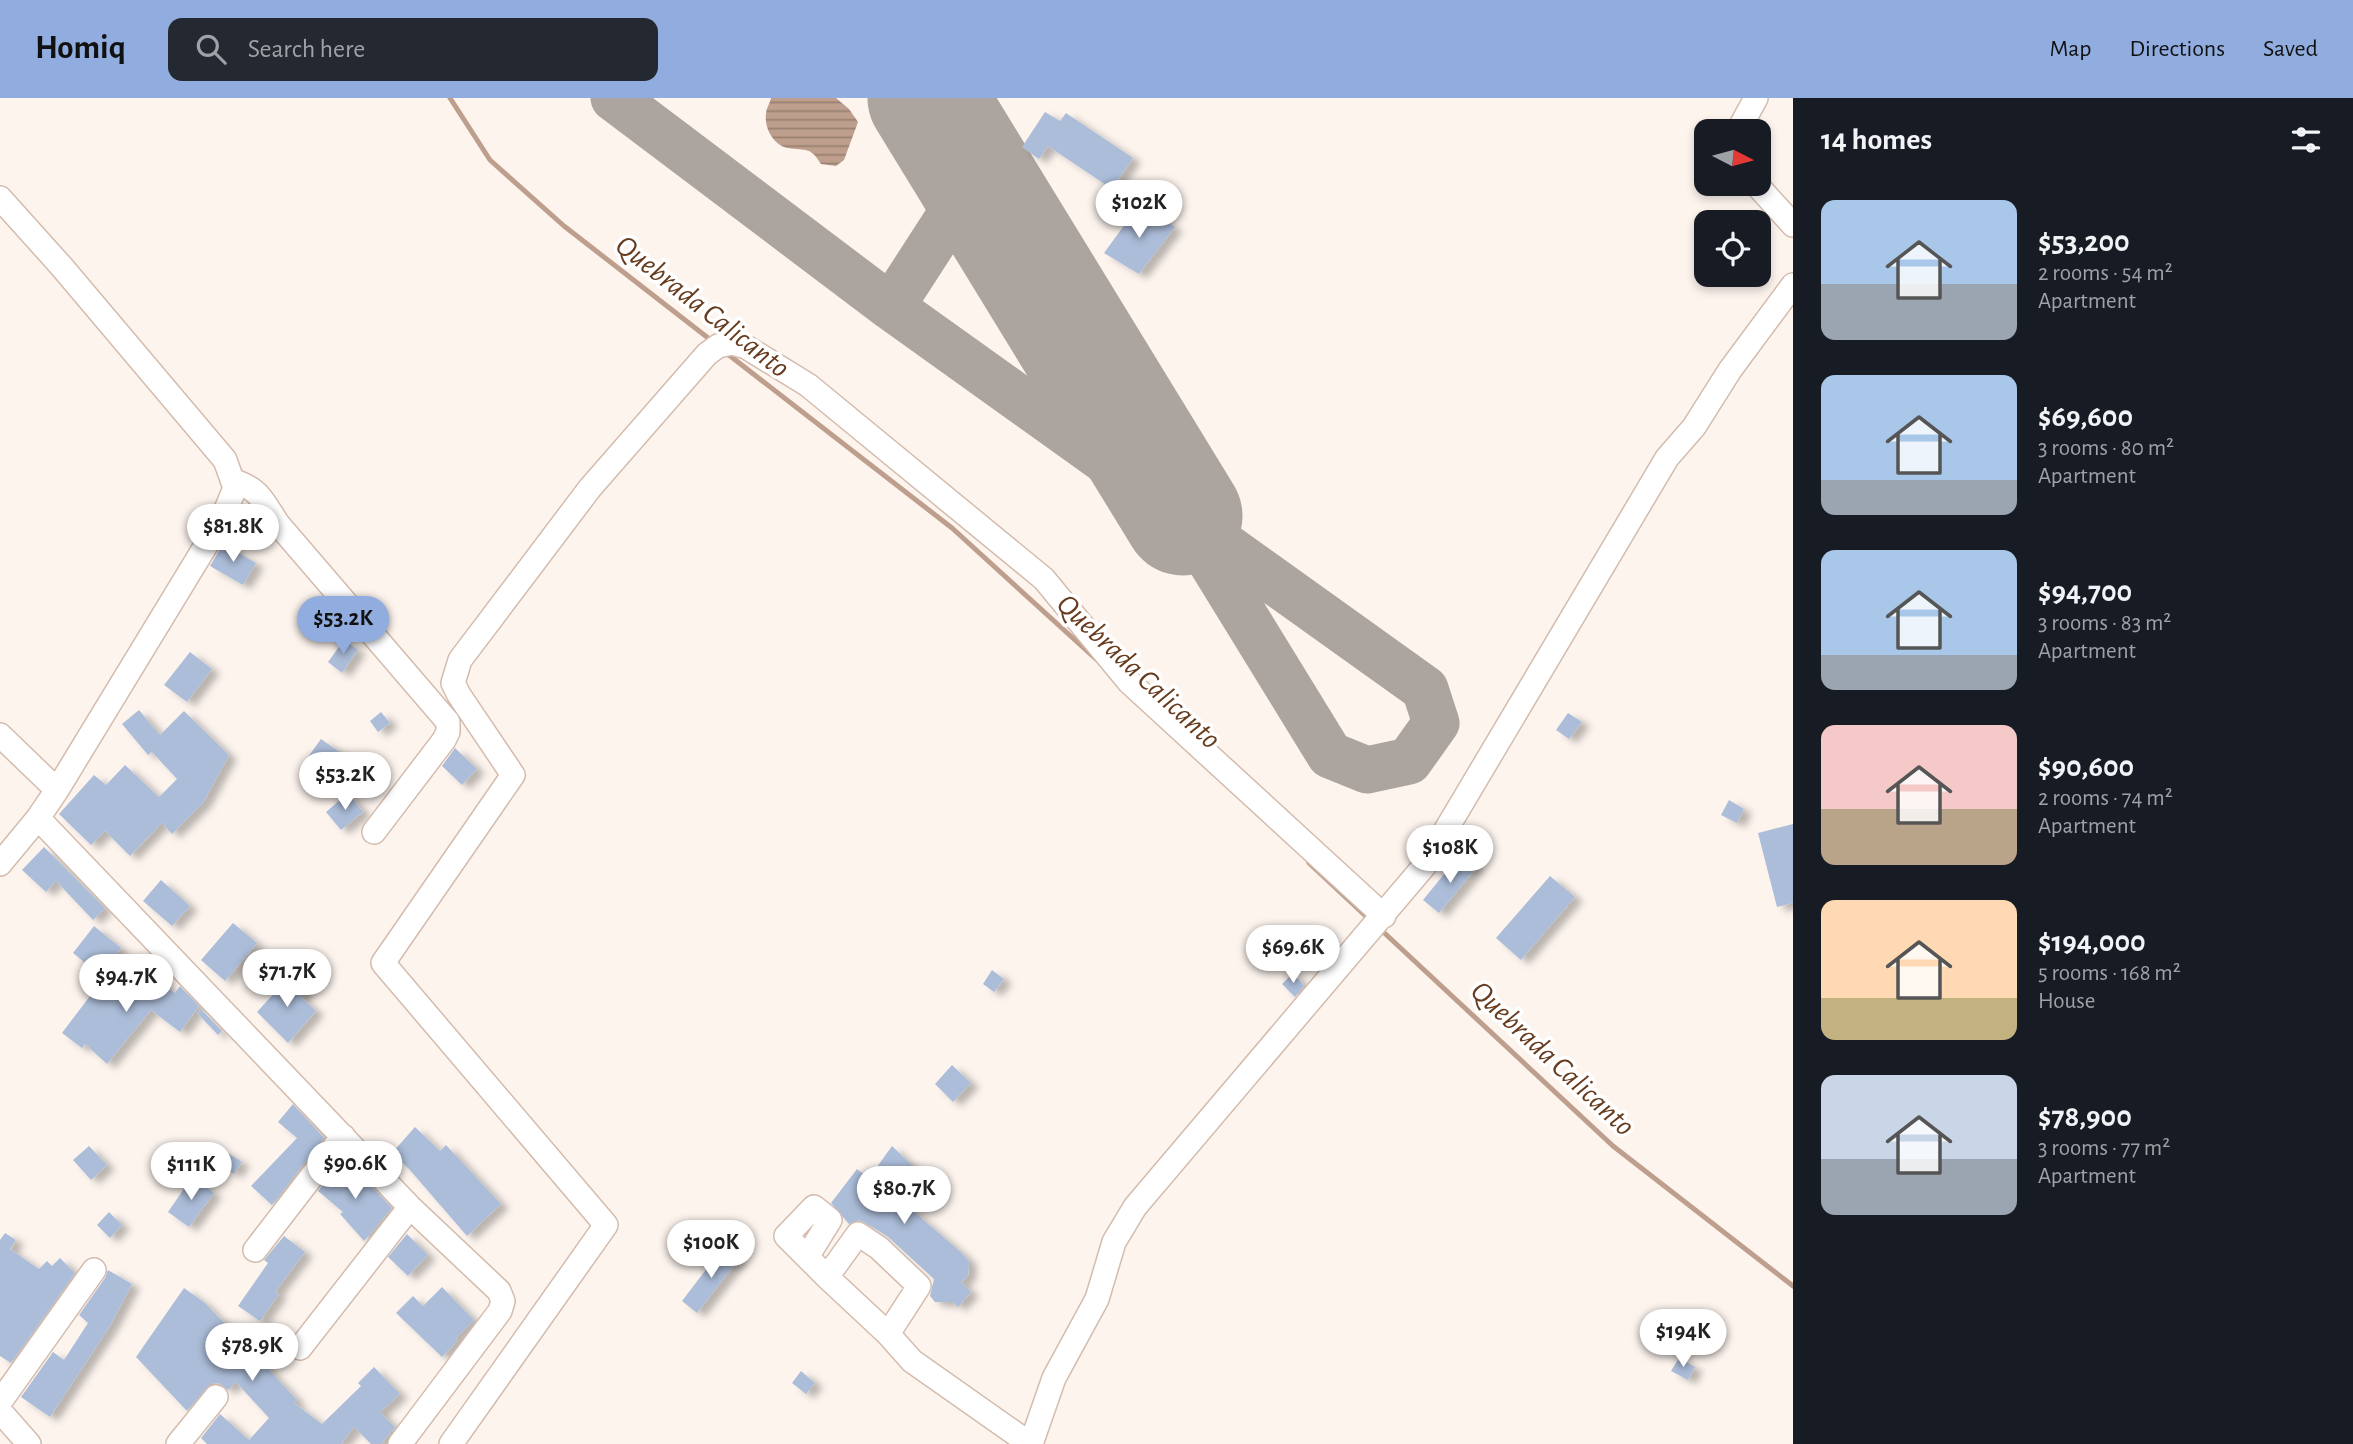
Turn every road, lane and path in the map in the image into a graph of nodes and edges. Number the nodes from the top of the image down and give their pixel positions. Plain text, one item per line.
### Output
1 (1756, 98) edge
2 (1745, 119) edge
3 (1767, 196) edge
4 (0, 198) edge
5 (1793, 225) edge
6 (1793, 285) edge
7 (232, 480) junction
8 (0, 734) edge
9 (57, 790) junction
10 (38, 818) junction
11 (374, 832) dead end
12 (0, 864) edge
13 (1383, 916) junction
14 (342, 1136) junction
15 (411, 1207) junction
16 (255, 1250) dead end
17 (807, 1257) dead end
18 (94, 1270) dead end
19 (827, 1277) junction
20 (888, 1334) junction
21 (300, 1348) dead end
22 (216, 1397) dead end
23 (0, 1402) edge
24 (0, 1411) edge
25 (29, 1444) edge
26 (178, 1444) edge
27 (400, 1444) edge
28 (451, 1444) edge
29 (1030, 1444) edge

1 - 2 street
3 - 5 street
4 - 7 street
6 - 13 street
7 - 9 street
7 - 11 street
8 - 9 street
9 - 10 street
10 - 12 street
10 - 14 street
13 - 28 street
13 - 29 street
14 - 15 street
14 - 16 street
15 - 21 street
15 - 27 street
17 - 19 street
18 - 23 street
19 - 20 street
19 - 20 street
20 - 29 street
22 - 26 street
24 - 25 street

